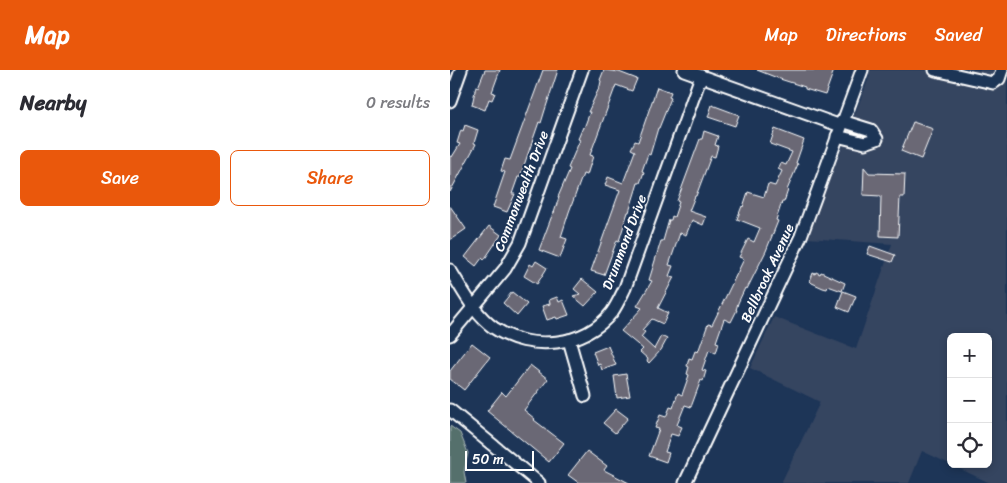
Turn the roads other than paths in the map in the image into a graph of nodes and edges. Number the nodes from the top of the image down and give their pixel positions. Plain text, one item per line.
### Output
1 (461, 70) edge
2 (582, 70) edge
3 (684, 70) edge
4 (862, 70) edge
5 (935, 70) edge
6 (1002, 70) edge
7 (700, 76) junction
8 (450, 101) edge
9 (840, 128) junction
10 (871, 130) dead end
11 (450, 270) edge
12 (474, 307) junction
13 (450, 335) edge
14 (569, 340) junction
15 (586, 396) dead end
16 (450, 410) edge
17 (539, 483) edge
18 (685, 483) edge

1 - 8 street
2 - 12 street, Commonwealth Drive
3 - 7 street
4 - 9 street, Bellbrook Avenue
5 - 6 street
7 - 9 street
7 - 14 street, Drummond Drive
9 - 10 street
9 - 18 street, Bellbrook Avenue
11 - 12 street, Drummond Drive
12 - 13 street, Commonwealth Drive
12 - 14 street, Drummond Drive
14 - 15 street
16 - 17 street

